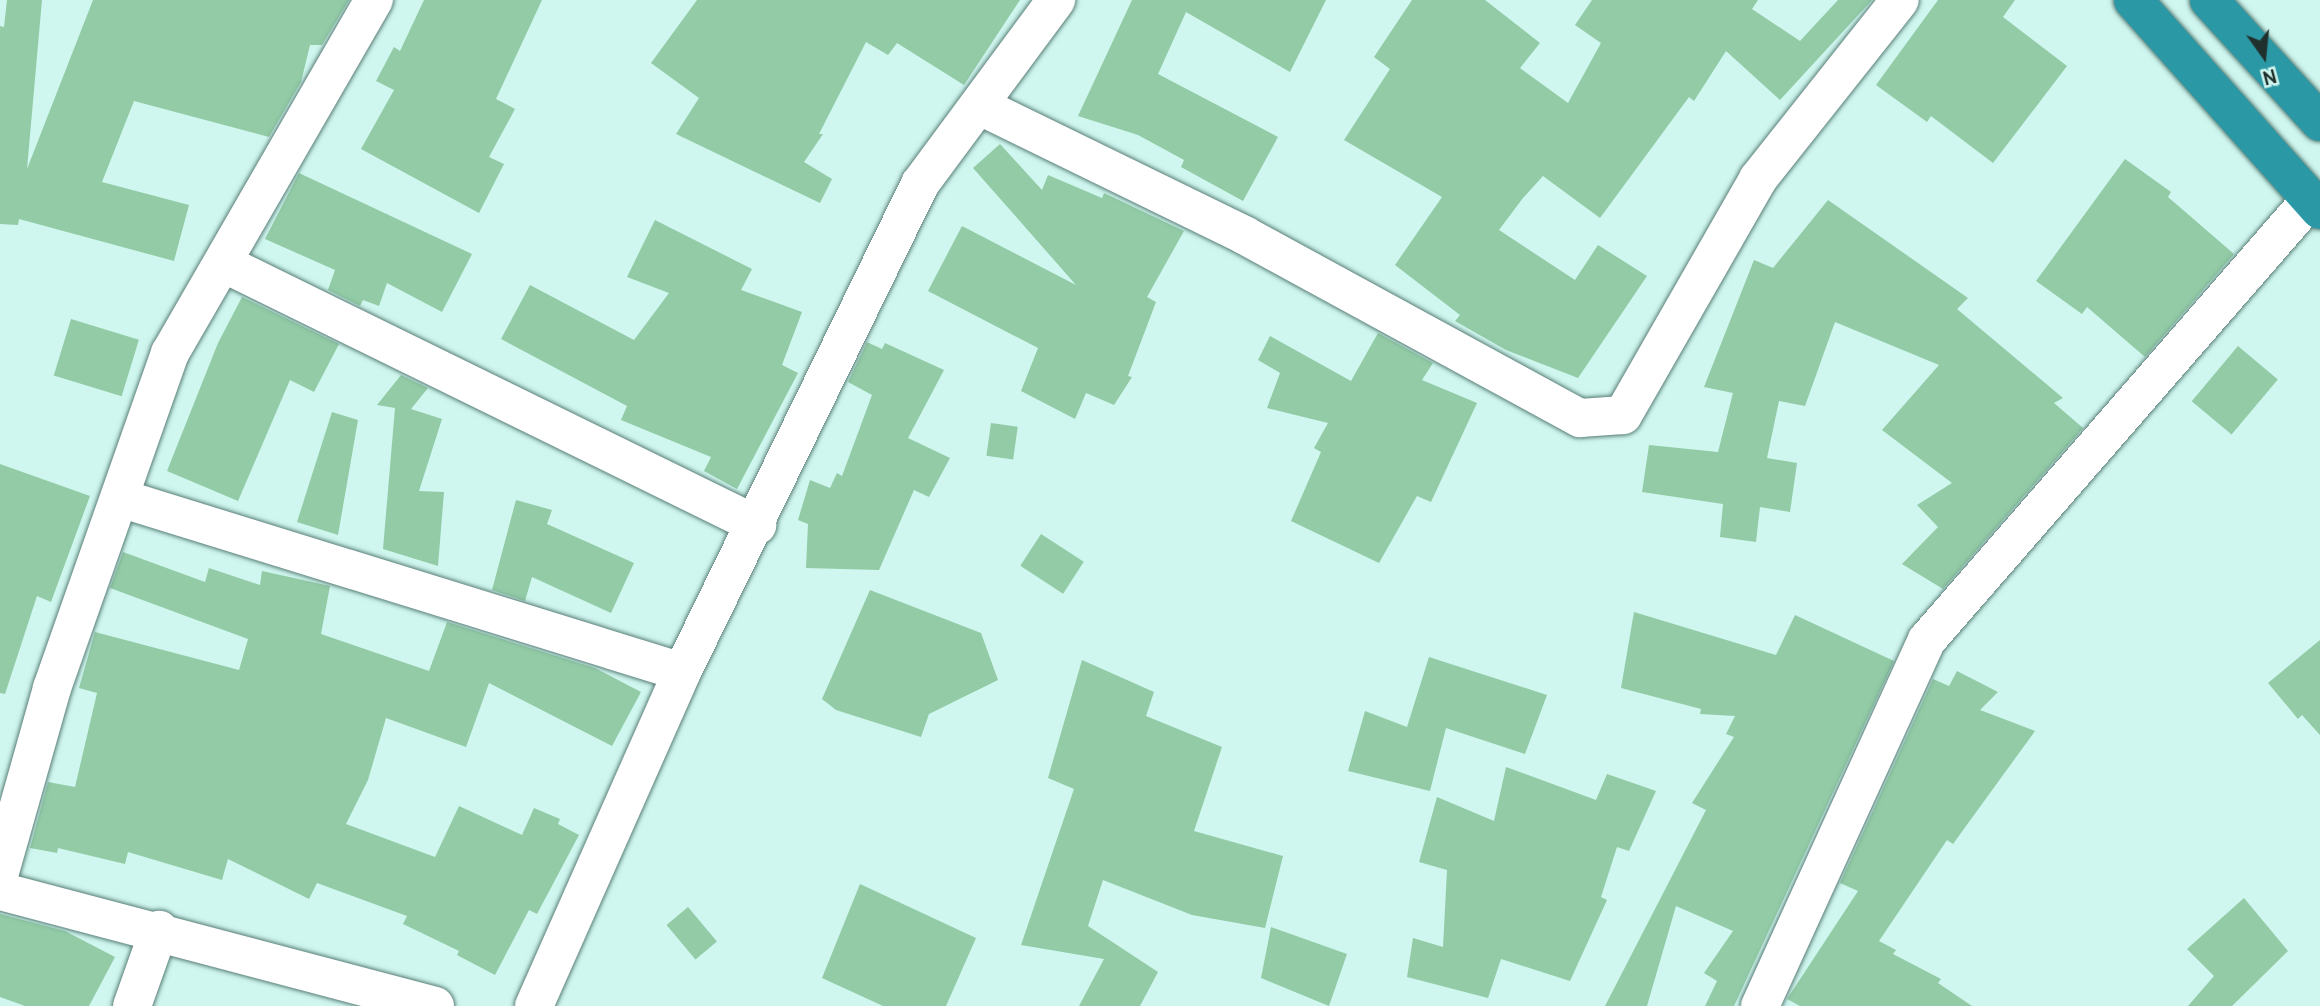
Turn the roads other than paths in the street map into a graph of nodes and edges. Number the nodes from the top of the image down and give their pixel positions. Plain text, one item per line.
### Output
1 (374, 0) edge
2 (1056, 0) edge
3 (1900, 0) edge
4 (2133, 0) edge
5 (2209, 0) edge
6 (982, 107) junction
7 (2320, 122) edge
8 (2315, 205) edge
9 (225, 264) junction
10 (120, 498) junction
11 (757, 525) junction
12 (682, 672) junction
13 (0, 872) edge
14 (0, 891) edge
15 (159, 930) junction
16 (1764, 1005) edge
17 (132, 1006) edge
18 (435, 1006) edge
19 (534, 1006) edge

1 - 9 street
2 - 6 street
3 - 6 street
4 - 8 highway
5 - 7 highway
6 - 11 street
8 - 16 street
9 - 10 street
9 - 11 street
10 - 12 street
10 - 13 street
11 - 12 street
12 - 19 street
14 - 15 street
15 - 17 street
15 - 18 street

